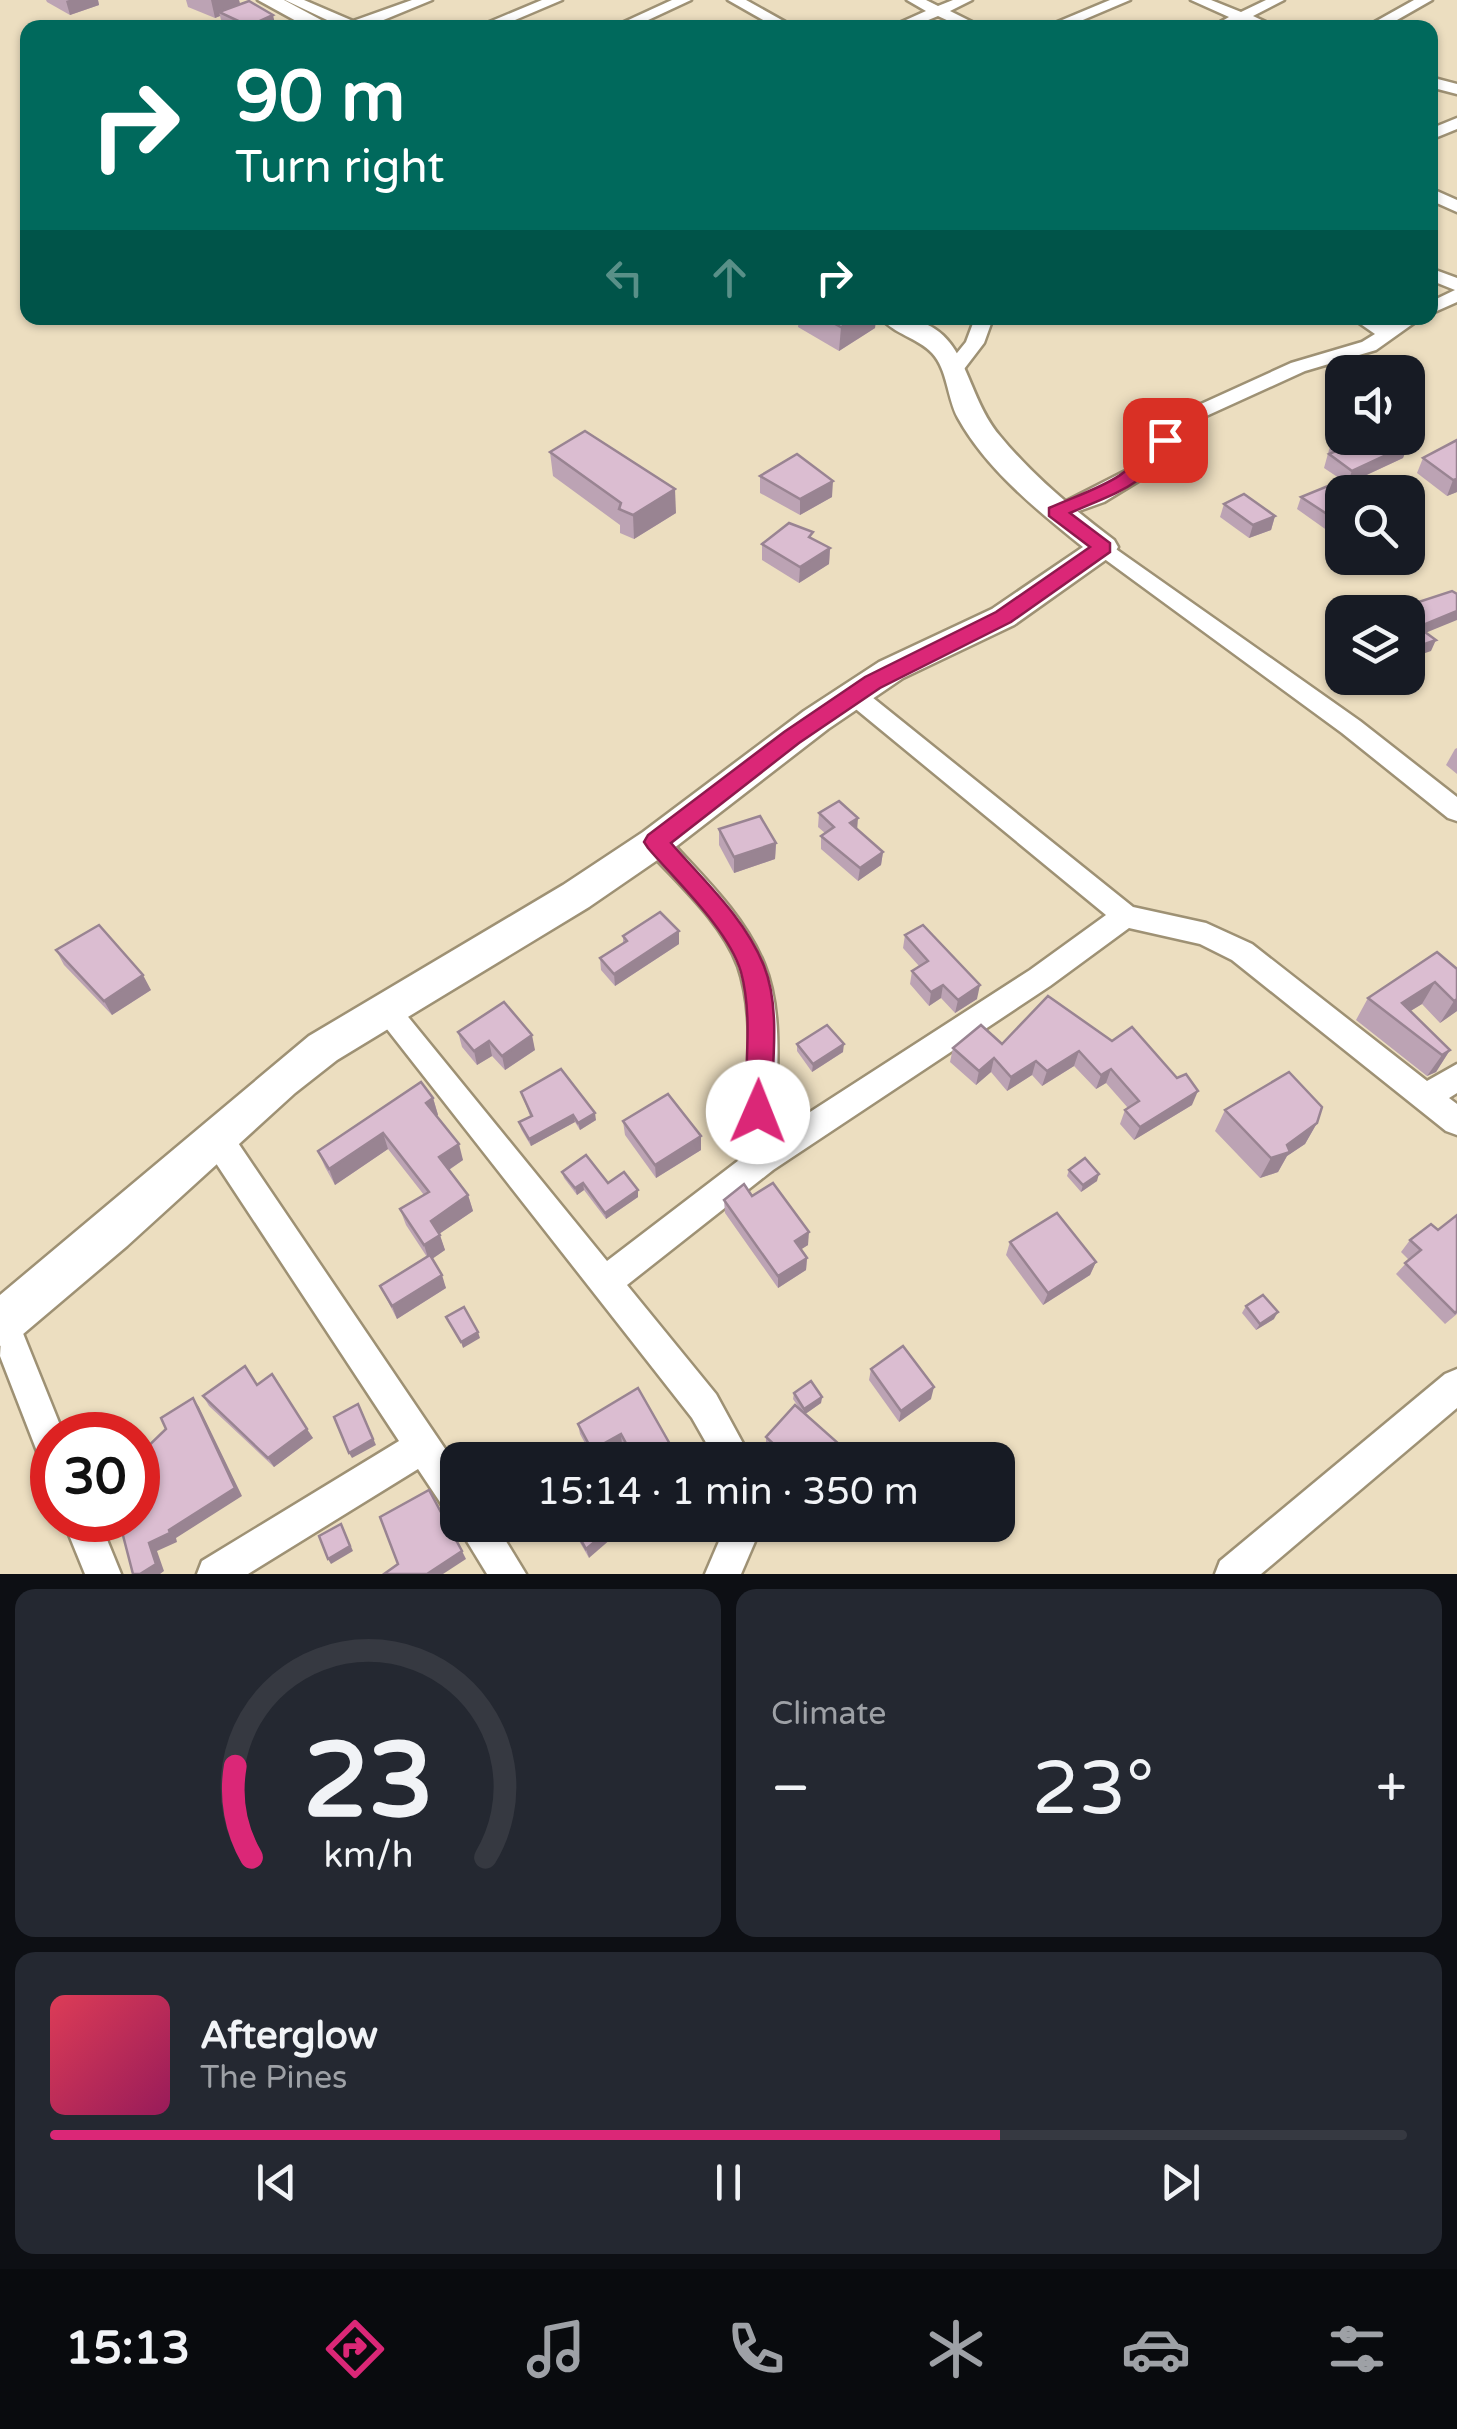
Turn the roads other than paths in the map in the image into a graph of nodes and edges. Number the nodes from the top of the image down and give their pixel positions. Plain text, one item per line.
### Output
1 (268, 0) edge
2 (292, 0) edge
3 (425, 0) edge
4 (555, 0) edge
5 (684, 0) edge
6 (734, 0) edge
7 (914, 0) edge
8 (965, 0) edge
9 (1123, 0) edge
10 (1198, 0) edge
11 (1278, 0) edge
12 (1425, 0) edge
13 (660, 4) edge
14 (938, 11) junction
15 (1242, 16) junction
16 (309, 20) edge
17 (339, 20) edge
18 (373, 20) edge
19 (503, 20) edge
20 (632, 20) edge
21 (773, 20) edge
22 (915, 20) edge
23 (959, 20) edge
24 (1071, 20) edge
25 (1234, 20) edge
26 (1252, 20) edge
27 (1386, 20) edge
28 (906, 325) edge
29 (982, 325) edge
30 (1374, 325) edge
31 (1401, 325) edge
32 (1388, 333) junction
33 (954, 369) junction
34 (1056, 512) junction
35 (1103, 547) junction
36 (854, 695) junction
37 (1457, 810) edge
38 (656, 842) junction
39 (1125, 916) junction
40 (386, 1010) junction
41 (1457, 1077) edge
42 (1428, 1096) junction
43 (1457, 1122) edge
44 (217, 1138) junction
45 (762, 1160) junction
46 (604, 1283) junction
47 (2, 1323) edge
48 (1457, 1386) edge
49 (38, 1412) edge
50 (725, 1442) edge
51 (422, 1447) junction
52 (440, 1473) edge
53 (91, 1542) edge
54 (486, 1542) edge
55 (737, 1542) edge
56 (103, 1574) edge
57 (215, 1574) edge
58 (508, 1574) edge
59 (723, 1574) edge
60 (1232, 1574) edge

1 - 16 street
2 - 17 street
3 - 18 street
4 - 19 street
5 - 13 street
6 - 21 street
7 - 14 street
8 - 14 street
9 - 24 street
10 - 15 street
11 - 15 street
12 - 27 street
13 - 20 street
14 - 22 street
14 - 23 street
15 - 25 street
15 - 26 street
28 - 33 street
29 - 33 street
30 - 32 street
31 - 32 street
32 - 34 street
33 - 34 street
34 - 35 street
35 - 36 street
35 - 37 street
36 - 38 street
36 - 39 street
38 - 40 street
38 - 45 street
39 - 42 street
39 - 45 street
40 - 44 street
40 - 46 street
41 - 42 street
42 - 43 street
44 - 47 street
44 - 51 street
45 - 46 street
46 - 50 street
47 - 49 street
48 - 60 street
51 - 52 street
51 - 57 street
53 - 56 street
54 - 58 street
55 - 59 street

